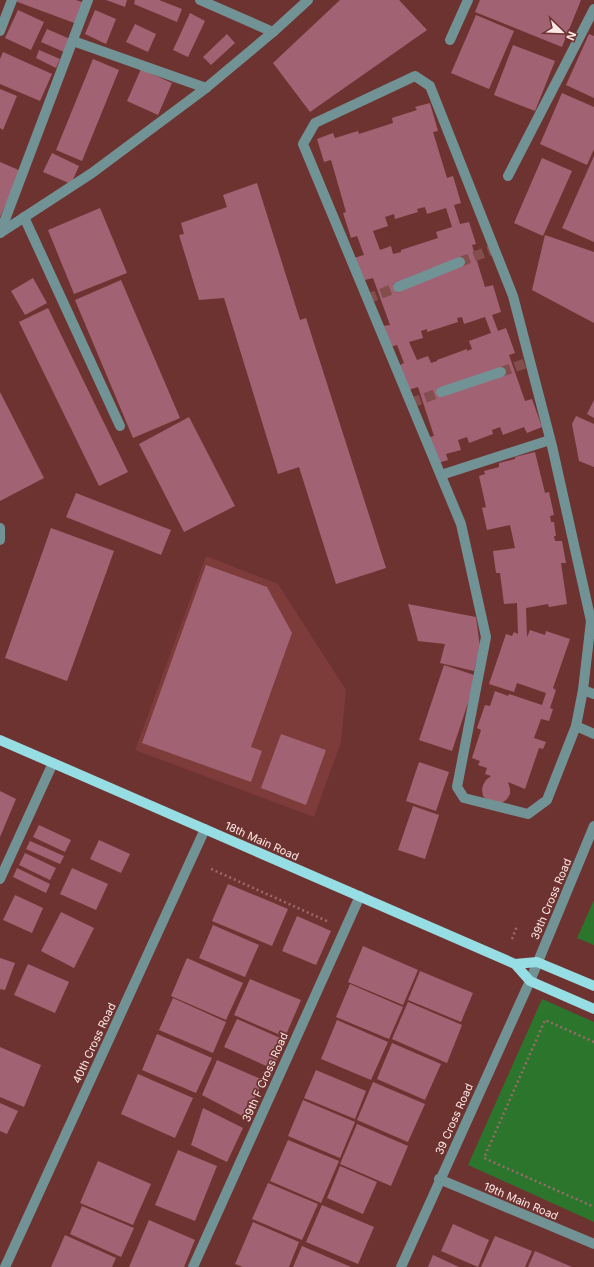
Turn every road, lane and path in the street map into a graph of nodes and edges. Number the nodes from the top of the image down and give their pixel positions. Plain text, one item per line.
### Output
1 (12, 0) edge
2 (88, 0) edge
3 (200, 0) edge
4 (308, 0) edge
5 (468, 0) edge
6 (594, 9) edge
7 (0, 31) edge
8 (273, 32) junction
9 (450, 40) dead end
10 (73, 41) junction
11 (206, 88) junction
12 (508, 176) dead end
13 (24, 217) junction
14 (0, 233) edge
15 (460, 262) tunnel mouth
16 (398, 286) tunnel mouth
17 (501, 372) tunnel mouth
18 (441, 392) tunnel mouth
19 (120, 426) dead end
20 (550, 440) junction
21 (441, 475) junction
22 (0, 528) edge
23 (0, 540) edge
24 (583, 690) junction
25 (594, 694) edge
26 (576, 726) junction
27 (594, 734) edge
28 (0, 740) edge
29 (53, 763) junction
30 (594, 826) edge
31 (205, 829) junction
32 (211, 869) dead end
33 (0, 879) edge
34 (360, 896) junction
35 (330, 922) dead end
36 (517, 926) dead end
37 (512, 939) dead end
38 (537, 962) junction
39 (515, 964) junction
40 (530, 981) junction
41 (594, 986) edge
42 (594, 1009) edge
43 (594, 1042) edge
44 (439, 1179) junction
45 (594, 1207) edge
46 (594, 1244) edge
47 (5, 1267) edge
48 (193, 1267) edge
49 (400, 1267) edge

1 - 7 street
2 - 10 street
3 - 8 street
4 - 8 street
5 - 9 street
6 - 12 street
8 - 11 street
10 - 11 street
10 - 14 street
11 - 13 street
13 - 14 street
13 - 19 street
15 - 16 street
17 - 18 street
20 - 21 street
20 - 21 street
20 - 24 street
21 - 26 street
22 - 23 street
24 - 25 street
24 - 26 street
26 - 27 street
28 - 29 main road, 18th Main Road
29 - 31 main road, 18th Main Road
29 - 33 street
30 - 38 street, 39th Cross Road
31 - 34 main road, 18th Main Road
31 - 47 street, 40th Cross Road
32 - 35 path
34 - 39 main road, 18th Main Road
34 - 48 street, 39th F Cross Road
36 - 37 path
38 - 39 main road, 18th Main Road
38 - 40 street, 39th Cross Road
38 - 41 main road, 18th Main Road
39 - 40 main road, 18th Main Road
40 - 42 main road, 18th Main Road
40 - 44 street, 39 Cross Road
43 - 45 path
44 - 46 street, 19th Main Road
44 - 49 street, 39 Cross Road

